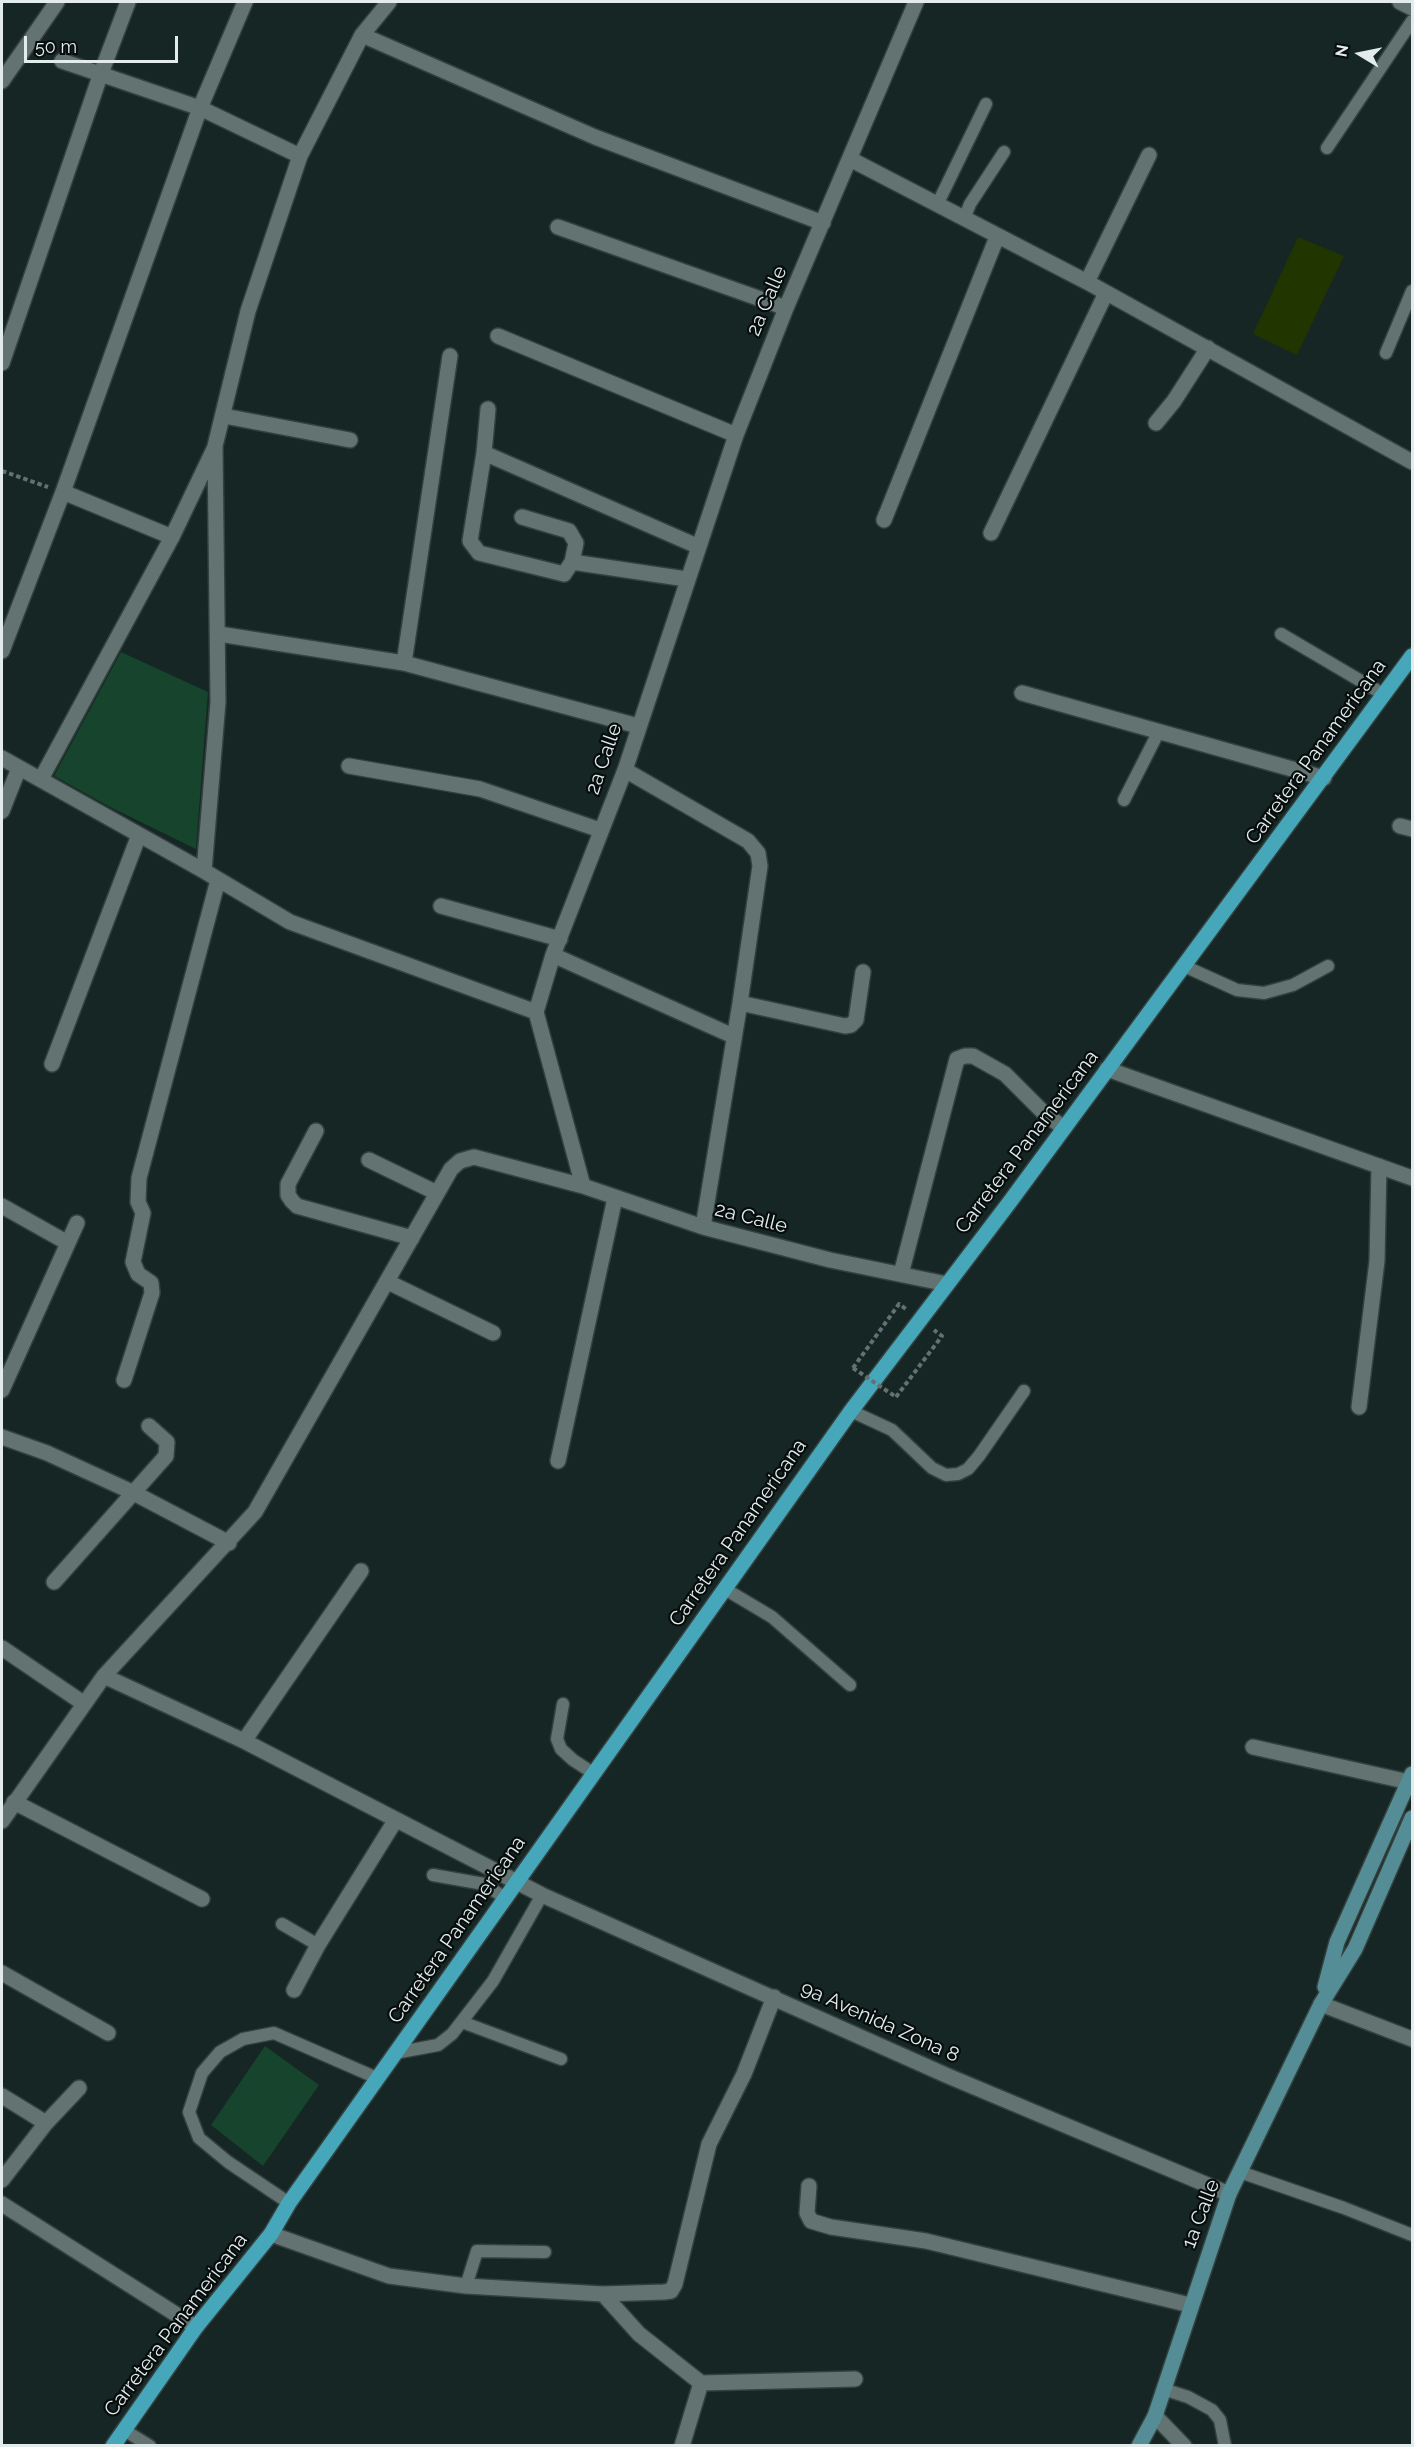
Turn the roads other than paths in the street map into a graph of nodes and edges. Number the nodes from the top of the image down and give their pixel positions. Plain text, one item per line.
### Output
1 (57, 2) edge
2 (128, 2) edge
3 (244, 2) edge
4 (388, 2) edge
5 (915, 2) edge
6 (1400, 2) edge
7 (1413, 8) edge
8 (1413, 21) edge
9 (362, 35) junction
10 (62, 61) dead end
11 (100, 76) junction
12 (2, 81) edge
13 (987, 104) dead end
14 (200, 108) junction
15 (1327, 148) dead end
16 (1004, 152) dead end
17 (1149, 155) dead end
18 (300, 156) junction
19 (850, 159) junction
20 (937, 205) junction
21 (964, 219) junction
22 (823, 223) junction
23 (558, 227) dead end
24 (997, 237) junction
25 (1087, 282) junction
26 (1413, 291) edge
27 (1106, 292) junction
28 (786, 308) junction
29 (498, 336) dead end
30 (1208, 348) junction
31 (1386, 353) dead end
32 (450, 356) dead end
33 (2, 363) edge
34 (488, 409) dead end
35 (224, 416) junction
36 (1156, 423) dead end
37 (736, 435) junction
38 (350, 440) dead end
39 (215, 446) junction
40 (484, 453) junction
41 (1413, 462) edge
42 (63, 492) junction
43 (522, 517) dead end
44 (884, 520) dead end
45 (991, 533) dead end
46 (172, 537) junction
47 (697, 546) junction
48 (572, 562) junction
49 (686, 579) junction
50 (219, 634) junction
51 (1281, 634) dead end
52 (2, 651) edge
53 (1413, 656) edge
54 (404, 663) junction
55 (1022, 693) dead end
56 (1383, 694) junction
57 (638, 726) junction
58 (1158, 733) junction
59 (2, 758) edge
60 (349, 766) dead end
61 (19, 768) junction
62 (625, 770) junction
63 (1324, 778) junction
64 (41, 779) junction
65 (1124, 800) dead end
66 (2, 811) edge
67 (600, 830) junction
68 (139, 835) junction
69 (204, 871) junction
70 (218, 880) junction
71 (441, 906) dead end
72 (560, 939) junction
73 (553, 955) junction
74 (1184, 966) junction
75 (1328, 966) dead end
76 (863, 972) dead end
77 (740, 1003) junction
78 (536, 1012) junction
79 (733, 1036) junction
80 (52, 1064) dead end
81 (1107, 1069) junction
82 (1064, 1128) junction
83 (316, 1131) dead end
84 (369, 1160) dead end
85 (1379, 1166) junction
86 (1413, 1178) edge
87 (583, 1186) junction
88 (437, 1194) junction
89 (615, 1198) junction
90 (2, 1206) edge
91 (77, 1223) dead end
92 (703, 1227) junction
93 (412, 1238) junction
94 (66, 1242) junction
95 (901, 1274) junction
96 (387, 1282) junction
97 (947, 1284) junction
98 (493, 1333) dead end
99 (124, 1380) dead end
100 (2, 1390) edge
101 (1024, 1391) dead end
102 (1359, 1407) dead end
103 (851, 1411) junction
104 (149, 1426) dead end
105 (2, 1437) edge
106 (558, 1461) dead end
107 (132, 1492) junction
108 (229, 1543) junction
109 (361, 1571) dead end
110 (54, 1582) dead end
111 (725, 1588) junction
112 (2, 1648) edge
113 (104, 1676) junction
114 (850, 1685) dead end
115 (84, 1703) junction
116 (563, 1704) dead end
117 (244, 1741) junction
118 (1253, 1748) dead end
119 (594, 1773) junction
120 (1411, 1778) edge
121 (14, 1802) junction
122 (1413, 1818) edge
123 (2, 1821) edge
124 (395, 1821) junction
125 (433, 1875) dead end
126 (516, 1882) junction
127 (542, 1895) junction
128 (505, 1898) junction
129 (202, 1899) dead end
130 (282, 1924) dead end
131 (318, 1946) junction
132 (2, 1973) edge
133 (294, 1990) dead end
134 (774, 1997) junction
135 (1321, 2004) junction
136 (462, 2022) junction
137 (108, 2033) dead end
138 (1413, 2039) edge
139 (395, 2053) junction
140 (561, 2059) dead end
141 (377, 2078) junction
142 (79, 2088) dead end
143 (2, 2096) edge
144 (46, 2123) junction
145 (1240, 2172) junction
146 (2, 2180) edge
147 (809, 2186) dead end
148 (1229, 2194) junction
149 (289, 2202) junction
150 (2, 2204) edge
151 (271, 2234) junction
152 (1413, 2235) edge
153 (545, 2252) dead end
154 (466, 2286) junction
155 (603, 2294) junction
156 (1190, 2305) junction
157 (196, 2327) junction
158 (855, 2379) dead end
159 (700, 2383) junction
160 (1163, 2389) junction
161 (1155, 2416) junction
162 (124, 2430) junction
163 (113, 2445) edge
164 (150, 2445) edge
165 (682, 2445) edge
166 (1139, 2445) edge
167 (1184, 2445) edge
168 (1225, 2445) edge

1 - 12 street
2 - 11 street
3 - 14 street
4 - 9 street
5 - 19 street, 2a Calle
6 - 7 street
8 - 15 lane
9 - 18 street
9 - 22 street
10 - 11 street
11 - 14 street
11 - 33 street
13 - 20 lane
14 - 18 street
14 - 42 street
16 - 21 lane
17 - 25 street
18 - 35 street
19 - 20 street
19 - 22 street, 2a Calle
20 - 21 street
21 - 24 street
22 - 28 street, 2a Calle
23 - 28 street
24 - 25 street
24 - 44 street
25 - 27 street
26 - 31 lane
27 - 30 street
27 - 45 street
28 - 37 street, 2a Calle
29 - 37 street
30 - 36 street
30 - 41 street
32 - 54 street
34 - 40 street
35 - 38 street
35 - 39 street
37 - 47 street, 2a Calle
39 - 46 street
39 - 50 street
40 - 47 street
40 - 48 street
42 - 46 street
42 - 52 street
43 - 48 street
46 - 64 street
47 - 49 street, 2a Calle
48 - 49 street
49 - 57 street, 2a Calle
50 - 54 street
50 - 69 street
51 - 56 lane
53 - 56 main road, Carretera Panamericana
54 - 57 street
55 - 58 street
56 - 63 main road, Carretera Panamericana
57 - 62 street, 2a Calle
58 - 63 street
58 - 65 lane
59 - 61 street
60 - 67 street
61 - 64 street
61 - 66 street
62 - 67 street, 2a Calle
62 - 77 street
63 - 74 main road, Carretera Panamericana
64 - 68 street
67 - 72 street, 2a Calle
68 - 69 street
68 - 80 street
69 - 70 street
70 - 78 street
70 - 99 street
71 - 72 street
72 - 73 street, 2a Calle
73 - 78 street, 2a Calle
73 - 79 street
74 - 75 lane
74 - 81 main road, Carretera Panamericana
76 - 77 street
77 - 79 street
78 - 87 street
79 - 92 street
81 - 82 main road, Carretera Panamericana
81 - 85 street
82 - 95 street
82 - 97 main road, Carretera Panamericana
83 - 93 street
84 - 88 street
85 - 86 street
85 - 102 street
87 - 88 street, 2a Calle
87 - 89 street, 2a Calle
88 - 93 street, 2a Calle
89 - 92 street, 2a Calle
89 - 106 street
90 - 94 street
91 - 94 street
92 - 95 street, 2a Calle
93 - 96 street, 2a Calle
94 - 100 street
95 - 97 street, 2a Calle
96 - 98 street
96 - 108 street, 2a Calle
97 - 103 main road, Carretera Panamericana
101 - 103 lane
103 - 111 main road, Carretera Panamericana
104 - 107 street
105 - 107 street
107 - 108 street
107 - 110 street
108 - 113 street, 2a Calle
109 - 117 street
111 - 114 lane
111 - 119 main road, Carretera Panamericana
112 - 115 street
113 - 115 street, 2a Calle
113 - 117 street, 9a Avenida Zona 8
115 - 121 street, 2a Calle
116 - 119 lane
117 - 124 street, 9a Avenida Zona 8
118 - 120 street
119 - 126 main road, Carretera Panamericana
120 - 135 street, 1a Calle
121 - 123 street, 2a Calle
121 - 129 street
122 - 135 street, 1a Calle
124 - 126 street, 9a Avenida Zona 8
124 - 131 street
125 - 128 lane
126 - 127 street, 9a Avenida Zona 8
126 - 128 main road, Carretera Panamericana
127 - 134 street, 9a Avenida Zona 8
127 - 136 lane
128 - 139 main road, Carretera Panamericana
130 - 131 lane
131 - 133 street
132 - 137 street
134 - 148 street, 9a Avenida Zona 8
134 - 155 street
135 - 138 street
135 - 145 street, 1a Calle
136 - 139 lane
136 - 140 lane
139 - 141 main road, Carretera Panamericana
141 - 149 main road, Carretera Panamericana
141 - 149 lane
142 - 144 street
143 - 144 street
144 - 146 street
145 - 148 street, 1a Calle
145 - 152 lane
147 - 156 street
148 - 156 street, 1a Calle
149 - 151 main road, Carretera Panamericana
150 - 157 street
151 - 154 street
151 - 157 main road, Carretera Panamericana
153 - 154 lane
154 - 155 street
155 - 159 street
156 - 160 street, 1a Calle
157 - 162 main road, Carretera Panamericana
158 - 159 street
159 - 165 street
160 - 161 street, 1a Calle
160 - 168 lane
161 - 166 street, 1a Calle
161 - 167 street
162 - 163 main road, Carretera Panamericana
162 - 164 lane

